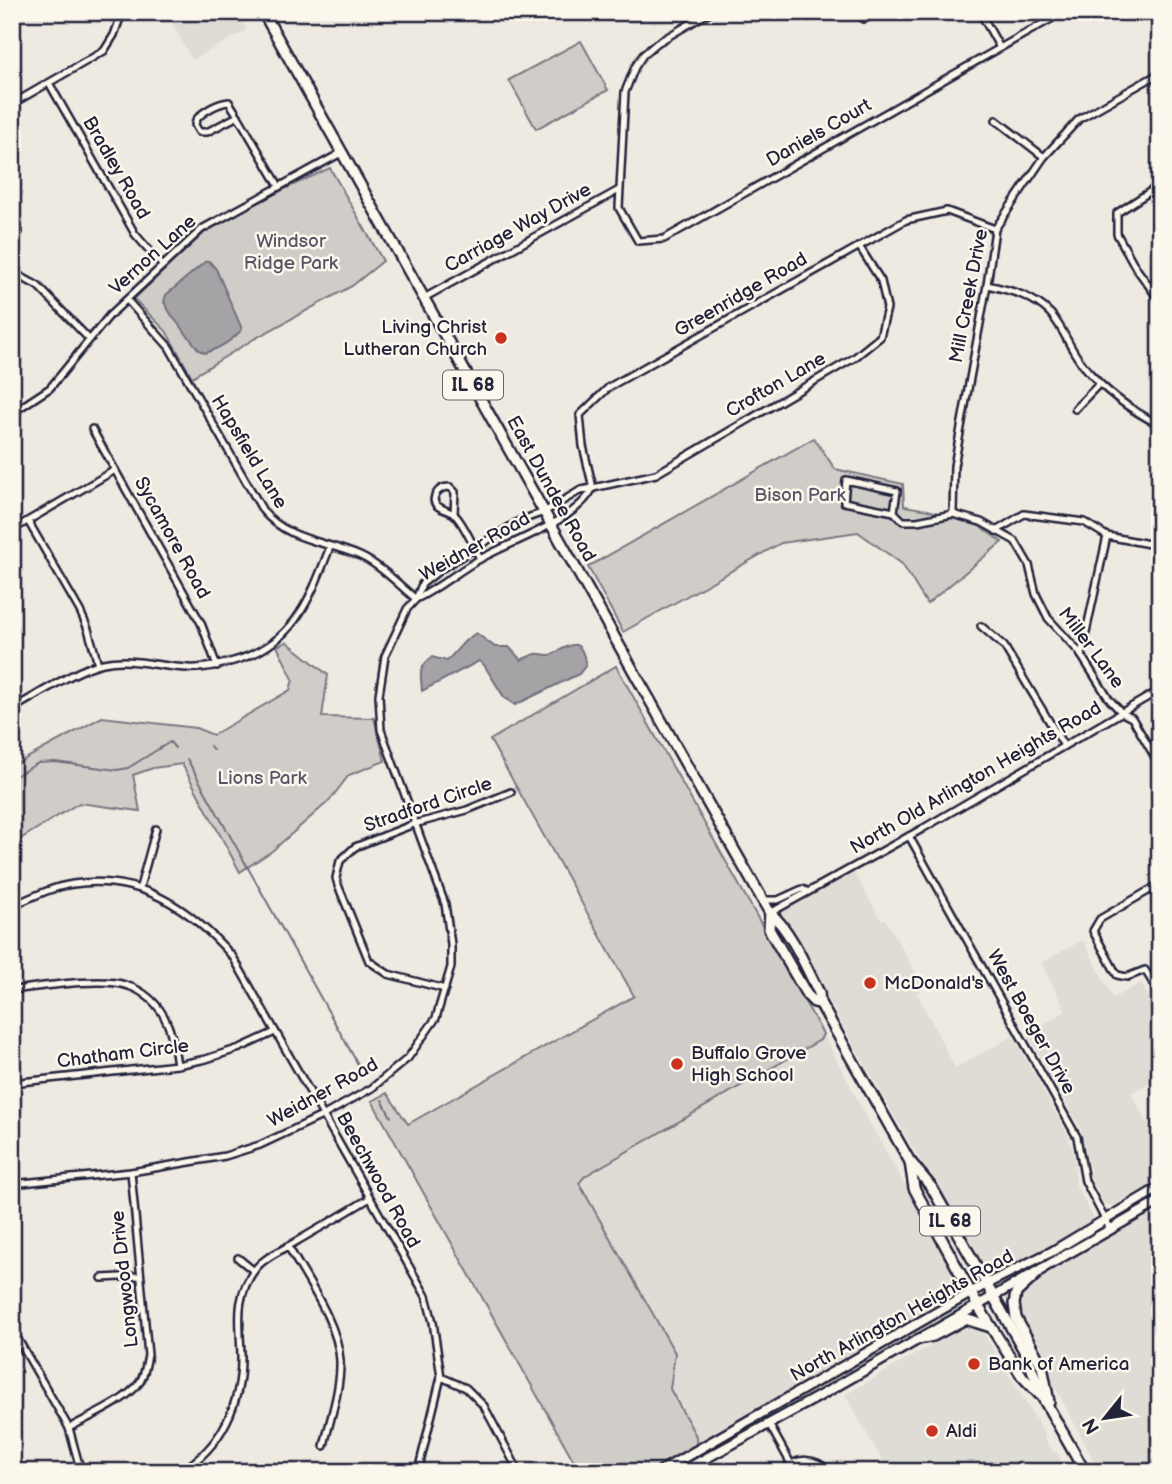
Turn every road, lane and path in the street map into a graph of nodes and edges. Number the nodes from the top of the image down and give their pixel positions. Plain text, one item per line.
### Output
1 (119, 12) edge
2 (263, 12) edge
3 (710, 12) edge
4 (857, 12) edge
5 (880, 12) edge
6 (980, 12) edge
7 (1059, 12) edge
8 (1000, 48) junction
9 (1160, 73) edge
10 (49, 83) junction
11 (12, 104) edge
12 (239, 116) junction
13 (996, 120) dead end
14 (341, 153) junction
15 (1044, 157) junction
16 (1160, 185) edge
17 (279, 186) junction
18 (619, 190) junction
19 (12, 223) edge
20 (995, 229) junction
21 (12, 240) edge
22 (859, 246) junction
23 (162, 265) junction
24 (12, 272) edge
25 (987, 285) junction
26 (424, 298) junction
27 (127, 300) junction
28 (1160, 301) edge
29 (89, 339) junction
30 (1099, 384) junction
31 (1075, 409) dead end
32 (12, 413) edge
33 (1160, 425) edge
34 (92, 429) dead end
35 (115, 470) junction
36 (593, 488) junction
37 (544, 512) junction
38 (894, 513) junction
39 (454, 514) junction
40 (953, 514) junction
41 (28, 521) junction
42 (551, 524) junction
43 (12, 530) edge
44 (996, 531) junction
45 (1107, 536) junction
46 (1160, 546) edge
47 (330, 547) junction
48 (474, 547) junction
49 (480, 559) junction
50 (416, 599) junction
51 (981, 626) dead end
52 (1082, 655) junction
53 (99, 664) junction
54 (217, 666) junction
55 (1160, 690) edge
56 (13, 706) edge
57 (1122, 713) junction
58 (1064, 746) junction
59 (1160, 766) edge
60 (511, 792) dead end
61 (414, 824) junction
62 (156, 830) dead end
63 (909, 836) junction
64 (1160, 884) edge
65 (140, 887) junction
66 (807, 891) junction
67 (763, 901) junction
68 (12, 906) edge
69 (770, 913) junction
70 (445, 989) junction
71 (12, 990) edge
72 (1160, 995) edge
73 (275, 1032) junction
74 (177, 1065) junction
75 (12, 1083) edge
76 (324, 1115) junction
77 (909, 1160) junction
78 (131, 1172) junction
79 (12, 1184) edge
80 (1160, 1187) edge
81 (370, 1198) junction
82 (1160, 1201) edge
83 (1104, 1219) junction
84 (1110, 1229) junction
85 (288, 1246) junction
86 (238, 1258) dead end
87 (1042, 1269) junction
88 (254, 1270) junction
89 (139, 1276) junction
90 (102, 1278) dead end
91 (986, 1284) junction
92 (971, 1293) junction
93 (993, 1297) junction
94 (978, 1306) junction
95 (992, 1328) junction
96 (12, 1329) edge
97 (919, 1339) junction
98 (441, 1377) junction
99 (1043, 1398) junction
100 (1050, 1411) junction
101 (769, 1424) junction
102 (69, 1428) junction
103 (324, 1446) dead end
104 (791, 1464) junction
105 (81, 1472) edge
106 (179, 1472) edge
107 (420, 1472) edge
108 (519, 1472) edge
109 (659, 1472) edge
110 (681, 1472) edge
111 (782, 1472) edge
112 (830, 1472) edge
113 (1085, 1472) edge

1 - 10 street
2 - 14 main road, East Dundee Road / IL 68
3 - 18 street, Carriage Way Drive
4 - 5 street
6 - 8 street
7 - 8 street, Daniels Court
8 - 18 street, Daniels Court
9 - 15 street, Mill Creek Drive
10 - 11 street
10 - 23 street, Bradley Road
12 - 12 street
12 - 17 street
13 - 15 street
14 - 17 street, Vernon Lane
14 - 26 main road, East Dundee Road / IL 68
15 - 20 street, Mill Creek Drive
16 - 28 street
17 - 23 street, Vernon Lane
18 - 26 street, Carriage Way Drive
19 - 21 street
20 - 22 street, Greenridge Road
20 - 25 street, Mill Creek Drive
22 - 36 street, Greenridge Road
22 - 36 street, Crofton Lane
23 - 27 street, Vernon Lane
24 - 29 street
25 - 30 street
25 - 40 street, Mill Creek Drive
26 - 37 main road, East Dundee Road / IL 68
27 - 29 street, Vernon Lane
27 - 47 street, Hapsfield Lane
29 - 32 street, Vernon Lane
30 - 31 street
30 - 33 street
34 - 35 street, Sycamore Road
35 - 41 street
35 - 54 street, Sycamore Road
36 - 37 street, Crofton Lane
36 - 42 street
37 - 42 main road, East Dundee Road / IL 68
37 - 48 street, Weidner Road
38 - 38 street
38 - 40 street, Miller Lane
39 - 39 street
39 - 48 street
40 - 44 street, Miller Lane
41 - 43 street
41 - 53 street
42 - 49 street, Weidner Road
42 - 67 main road, East Dundee Road / IL 68
44 - 45 street
44 - 52 street, Miller Lane
45 - 46 street
45 - 52 street
47 - 50 street, Hapsfield Lane
47 - 54 street
48 - 49 street
48 - 50 street, Weidner Road
49 - 50 street, Weidner Road
50 - 61 street, Weidner Road
51 - 58 street
52 - 57 street, Miller Lane
53 - 54 street
53 - 56 street
55 - 57 street, North Old Arlington Heights Road
57 - 58 street, North Old Arlington Heights Road
57 - 59 street, Miller Lane
58 - 63 street, North Old Arlington Heights Road
60 - 61 street, Stradford Circle
61 - 70 street, Weidner Road
61 - 70 street, Stradford Circle
62 - 65 street
63 - 66 street, North Old Arlington Heights Road
63 - 83 street, West Boeger Drive
64 - 72 street
65 - 68 street, Beechwood Road
65 - 73 street, Beechwood Road
66 - 67 street, North Old Arlington Heights Road
66 - 69 street, North Old Arlington Heights Road
67 - 69 main road, East Dundee Road / IL 68
69 - 77 main road, East Dundee Road / IL 68
70 - 76 street, Weidner Road
71 - 74 street
73 - 74 street, Chatham Circle
73 - 76 street, Beechwood Road
74 - 75 street, Chatham Circle
76 - 78 street, Weidner Road
76 - 81 street, Beechwood Road
77 - 91 main road, East Dundee Road / IL 68
77 - 92 main road, East Dundee Road / IL 68
78 - 79 street, Weidner Road
78 - 89 street, Longwood Drive
80 - 83 main road, North Arlington Heights Road
81 - 85 street
81 - 98 street, Beechwood Road
82 - 84 main road, North Arlington Heights Road
83 - 84 street, West Boeger Drive
83 - 91 main road, North Arlington Heights Road
84 - 87 main road, North Arlington Heights Road
85 - 88 street
85 - 103 street
86 - 88 street
87 - 93 main road, North Arlington Heights Road
87 - 100 main road
88 - 106 street
89 - 90 street
89 - 102 street, Longwood Drive
91 - 92 main road, North Arlington Heights Road
91 - 93 main road, East Dundee Road / IL 68
92 - 94 main road, East Dundee Road / IL 68
92 - 109 main road, North Arlington Heights Road
93 - 94 main road, North Arlington Heights Road
93 - 99 main road, IL 68
94 - 95 main road, IL 68
94 - 97 main road, North Arlington Heights Road
95 - 97 main road
95 - 99 main road, IL 68
96 - 102 street
97 - 101 main road, North Arlington Heights Road
98 - 107 street, Beechwood Road
98 - 108 street
99 - 100 main road, IL 68
100 - 113 main road, IL 68
101 - 104 street
101 - 110 main road, North Arlington Heights Road
102 - 105 street
104 - 111 street
104 - 112 street

